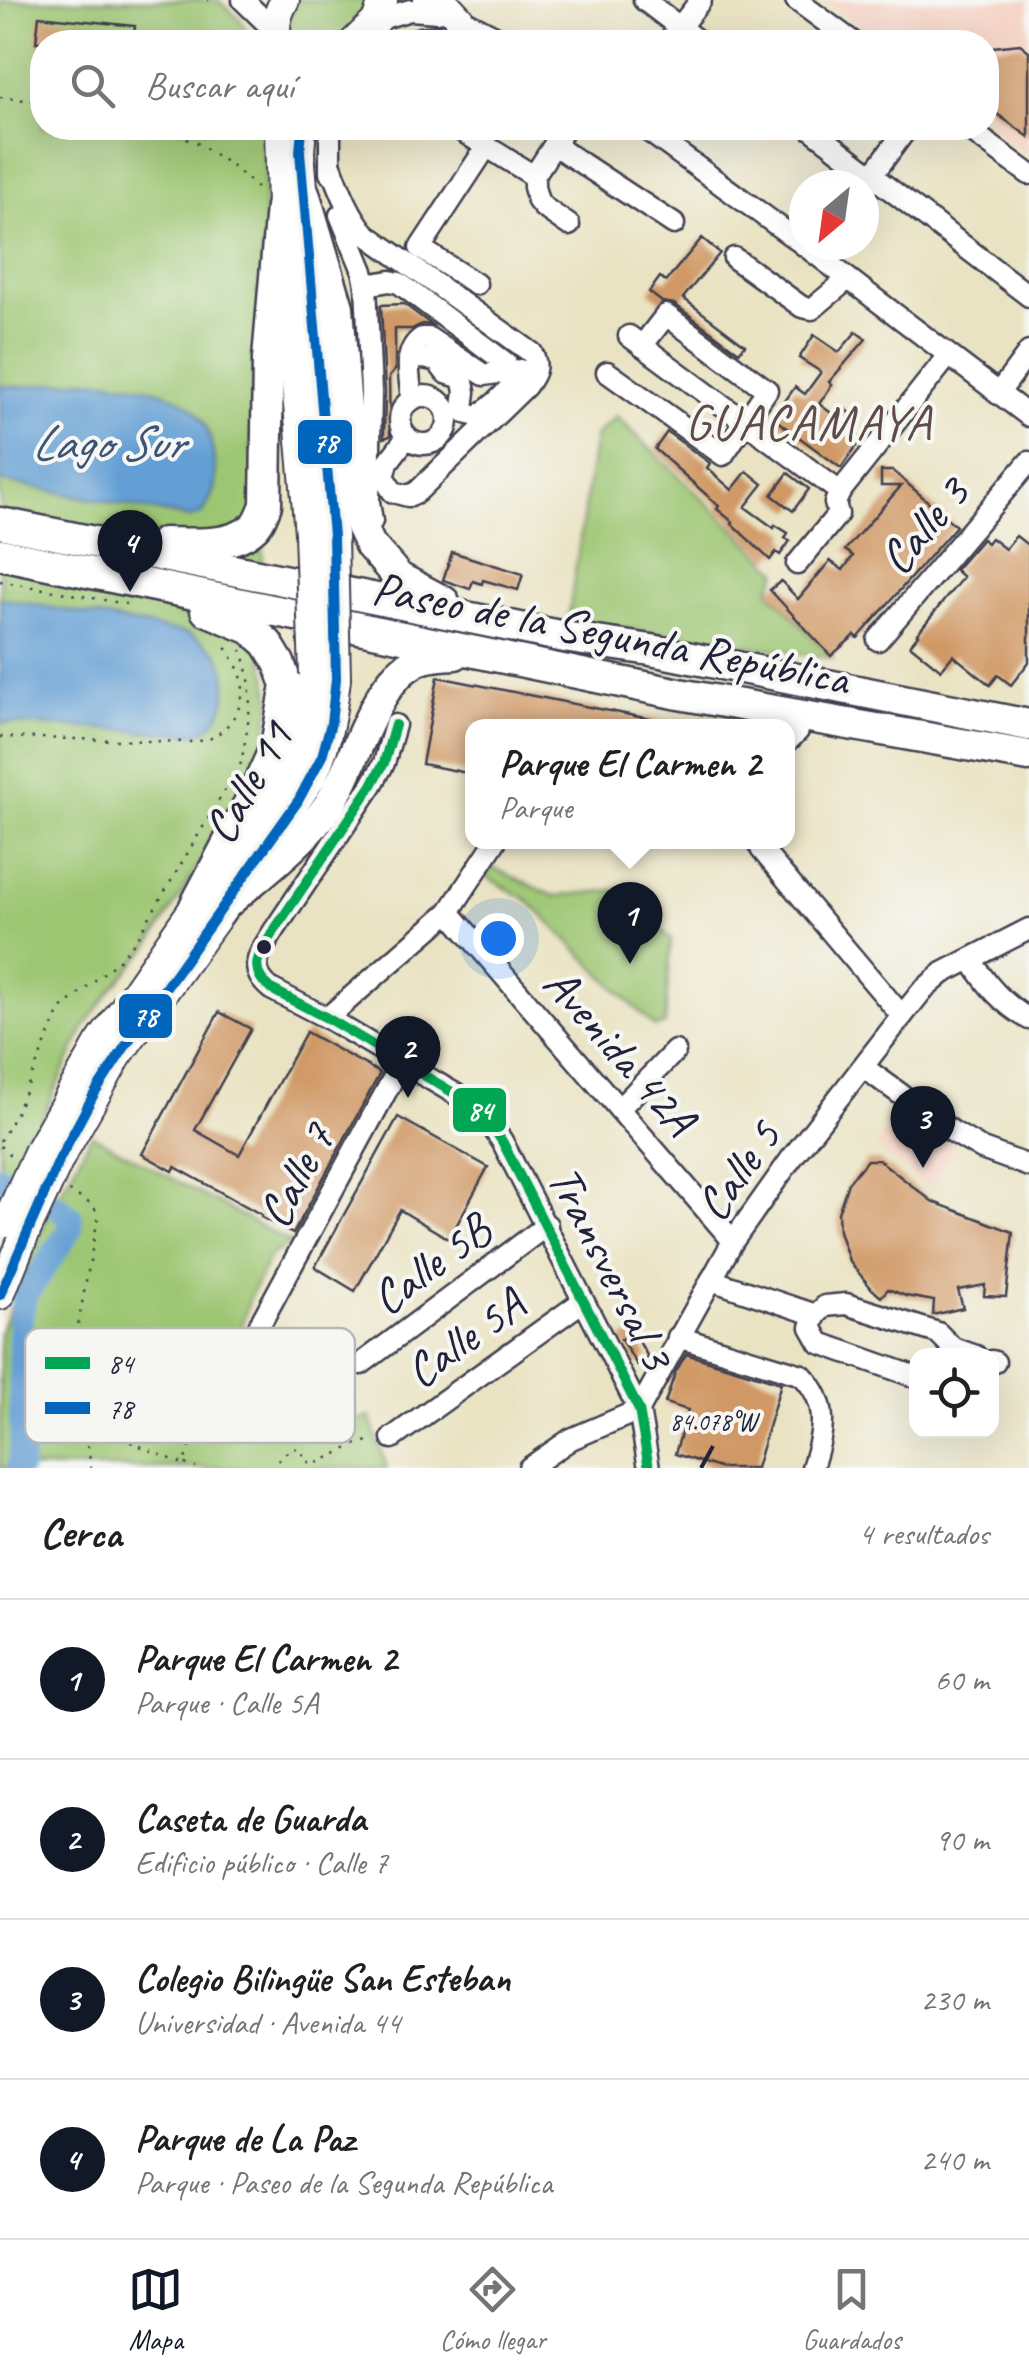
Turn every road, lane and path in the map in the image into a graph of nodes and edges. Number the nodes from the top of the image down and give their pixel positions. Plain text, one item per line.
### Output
1 (244, 0) edge
2 (285, 0) edge
3 (424, 0) edge
4 (644, 0) edge
5 (701, 0) edge
6 (796, 0) edge
7 (380, 10) edge
8 (456, 20) edge
9 (271, 30) edge
10 (277, 30) edge
11 (364, 30) edge
12 (670, 30) edge
13 (678, 30) edge
14 (836, 30) edge
15 (0, 97) edge
16 (30, 101) edge
17 (190, 140) edge
18 (281, 140) edge
19 (301, 140) edge
20 (330, 140) edge
21 (477, 140) edge
22 (556, 140) edge
23 (564, 140) edge
24 (661, 140) edge
25 (823, 140) edge
26 (898, 140) edge
27 (982, 140) edge
28 (487, 146) junction
29 (856, 170) edge
30 (876, 170) edge
31 (1029, 174) edge
32 (534, 176) junction
33 (879, 189) edge
34 (293, 200) junction
35 (674, 224) dead end
36 (569, 225) dead end
37 (789, 231) edge
38 (361, 240) junction
39 (734, 258) dead end
40 (827, 260) edge
41 (848, 278) junction
42 (476, 284) dead end
43 (366, 285) junction
44 (1029, 296) edge
45 (1029, 352) edge
46 (948, 356) junction
47 (409, 359) junction
48 (520, 369) junction
49 (607, 372) dead end
50 (998, 394) junction
51 (412, 400) junction
52 (1029, 416) edge
53 (746, 422) junction
54 (417, 440) junction
55 (1029, 462) edge
56 (426, 482) junction
57 (840, 492) junction
58 (0, 523) edge
59 (103, 544) junction
60 (375, 551) junction
61 (0, 554) edge
62 (797, 564) dead end
63 (0, 581) edge
64 (130, 592) junction
65 (478, 619) junction
66 (878, 640) dead end
67 (652, 650) junction
68 (472, 651) junction
69 (325, 676) junction
70 (603, 679) junction
71 (1029, 704) edge
72 (739, 719) edge
73 (394, 725) dead end
74 (1029, 725) edge
75 (795, 733) edge
76 (0, 737) edge
77 (1029, 756) edge
78 (1029, 774) edge
79 (490, 849) edge
80 (761, 849) dead end
81 (228, 902) junction
82 (194, 906) junction
83 (449, 912) junction
84 (1029, 929) edge
85 (972, 959) junction
86 (902, 1016) junction
87 (327, 1018) junction
88 (1029, 1019) edge
89 (675, 1051) dead end
90 (402, 1062) junction
91 (863, 1067) junction
92 (619, 1109) junction
93 (0, 1140) edge
94 (49, 1154) junction
95 (1029, 1166) edge
96 (547, 1226) junction
97 (11, 1230) edge
98 (733, 1241) junction
99 (92, 1256) dead end
100 (711, 1280) junction
101 (0, 1294) edge
102 (583, 1301) junction
103 (816, 1315) junction
104 (260, 1326) joint
105 (78, 1328) edge
106 (237, 1328) edge
107 (678, 1338) junction
108 (953, 1348) edge
109 (361, 1364) dead end
110 (909, 1374) edge
111 (639, 1410) junction
112 (392, 1438) joint
113 (87, 1443) edge
114 (132, 1443) edge
115 (191, 1443) edge
116 (183, 1464) junction
117 (91, 1468) edge
118 (196, 1468) edge
119 (270, 1468) edge
120 (530, 1468) edge
121 (649, 1468) edge
122 (812, 1468) edge

1 - 9 street
2 - 10 main road
3 - 8 street
4 - 12 street
5 - 13 street
6 - 14 street
7 - 8 street
7 - 11 main road
15 - 16 path
17 - 34 path
18 - 34 main road, Calle 11
19 - 34 main road, Calle 11
20 - 38 street
21 - 28 street
22 - 32 street
23 - 35 street
24 - 37 street
25 - 29 street
26 - 30 street
27 - 31 street
28 - 32 street
28 - 42 street
32 - 36 street
33 - 44 street
34 - 59 highway
34 - 60 highway
34 - 69 main road, Calle 11, bridge
38 - 43 street
38 - 48 street
39 - 41 street
40 - 41 street
41 - 46 street
43 - 48 street
43 - 60 street
45 - 50 street
46 - 50 street
46 - 57 street
47 - 48 street
47 - 48 street
47 - 51 street
48 - 56 street
49 - 53 street
50 - 52 street
51 - 54 street
51 - 54 street
53 - 53 street
53 - 57 street
54 - 56 street
54 - 56 street
55 - 66 street, Calle 3
57 - 62 street
58 - 59 highway, Paseo de la Segunda República
59 - 65 highway, Paseo de la Segunda República
60 - 65 highway
61 - 64 highway, Paseo de la Segunda República
63 - 64 path
64 - 68 highway, Paseo de la Segunda República
64 - 82 highway
65 - 67 highway, Paseo de la Segunda República
67 - 71 highway
67 - 74 highway, Paseo de la Segunda República
68 - 70 highway, Paseo de la Segunda República
68 - 81 highway
69 - 81 main road, Calle 11
69 - 82 main road, Calle 11
70 - 72 highway
70 - 77 highway, Paseo de la Segunda República
73 - 87 street
75 - 78 highway
76 - 93 path
79 - 83 street
80 - 86 street
81 - 94 main road, Calle 11
82 - 94 main road, Calle 11
83 - 87 street
83 - 92 street, Avenida 42A
84 - 85 street, Calle 5
85 - 86 street, Calle 5
85 - 88 street
86 - 91 street, Calle 5
87 - 90 street
89 - 92 street
90 - 96 street, Transversal 3
90 - 104 street, Calle 7
91 - 95 street
91 - 98 street, Calle 5
92 - 98 street, Avenida 42A
94 - 97 main road, Calle 11, bridge
96 - 102 street, Transversal 3
96 - 109 street, Calle 5B
97 - 101 main road, Calle 11
98 - 100 street, Calle 5
99 - 105 path
100 - 103 street
100 - 107 street, Calle 5
102 - 111 street, Transversal 3
102 - 112 street, Calle 5A
103 - 108 street
103 - 110 street
104 - 106 path
107 - 111 street, Calle 5
107 - 122 street
111 - 120 street
111 - 121 street, Transversal 3
112 - 119 path
113 - 117 path
114 - 116 path
115 - 116 path
116 - 118 path

